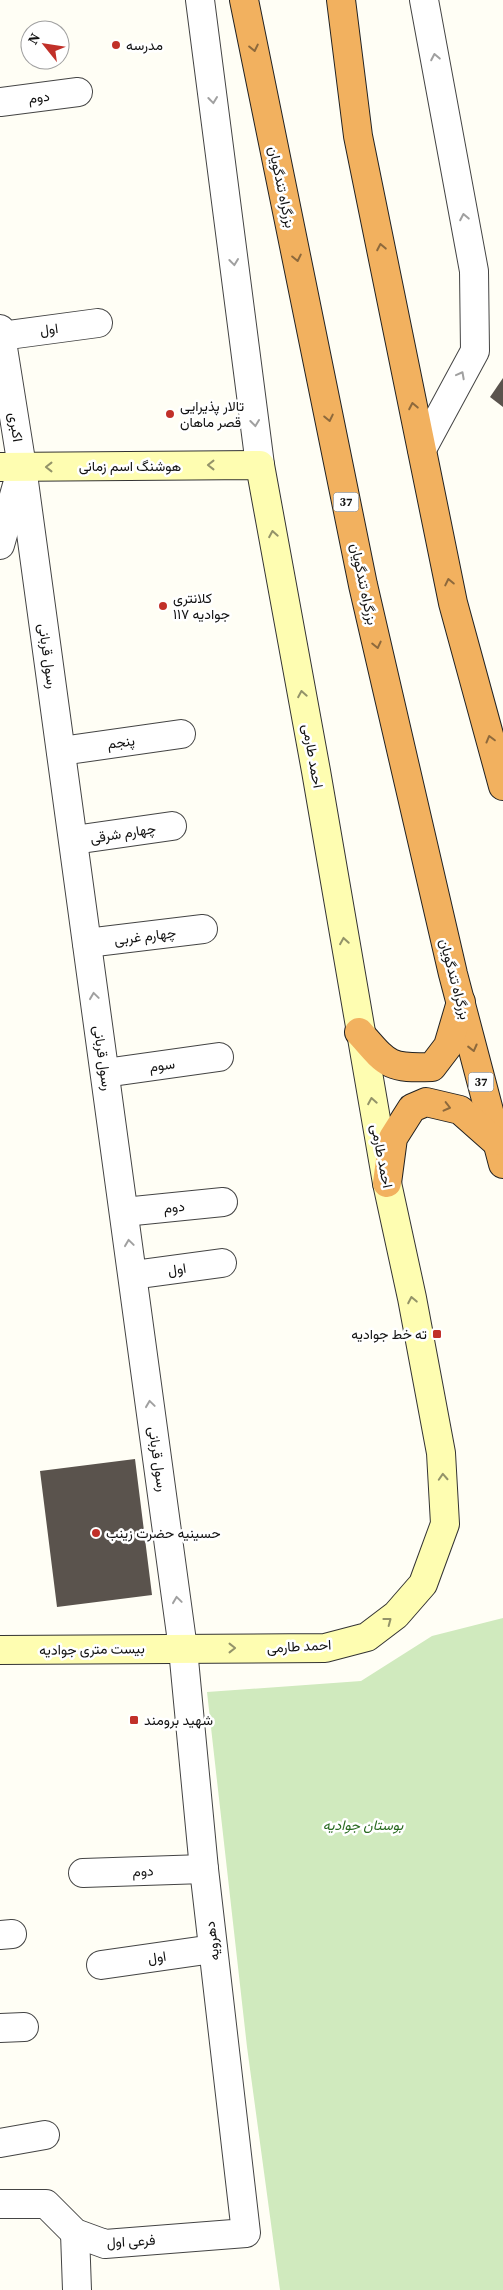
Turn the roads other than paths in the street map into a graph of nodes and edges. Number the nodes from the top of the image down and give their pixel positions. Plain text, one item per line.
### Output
1 (200, 0) edge
2 (244, 0) edge
3 (341, 0) edge
4 (424, 0) edge
5 (78, 92) dead end
6 (0, 102) edge
7 (98, 323) dead end
8 (1, 332) edge
9 (422, 449) junction
10 (260, 465) junction
11 (11, 467) edge
12 (0, 545) edge
13 (181, 734) dead end
14 (61, 751) junction
15 (503, 786) edge
16 (172, 826) dead end
17 (74, 840) junction
18 (203, 929) dead end
19 (87, 943) junction
20 (462, 1000) junction
21 (359, 1032) junction
22 (219, 1056) dead end
23 (105, 1073) junction
24 (499, 1152) edge
25 (387, 1183) junction
26 (223, 1202) dead end
27 (124, 1212) junction
28 (222, 1263) dead end
29 (133, 1276) junction
30 (183, 1648) junction
31 (0, 1650) edge
32 (204, 1868) junction
33 (83, 1873) dead end
34 (213, 1950) junction
35 (102, 1965) dead end
36 (45, 2135) dead end
37 (0, 2143) edge
38 (0, 2204) edge
39 (75, 2233) junction
40 (246, 2233) joint
41 (77, 2290) edge

1 -> 10 street
2 -> 20 highway, بزرگراه تندگویان / 37
9 -> 3 highway
9 -> 4 street
5 - 6 street, دوم
7 - 8 street, اول
8 - 11 street, اکبری
15 -> 9 highway
10 -> 11 street, هوشنگ اسم زمانی
21 -> 10 street, احمد طارمی
11 - 12 street
11 - 14 street, رسول قربانی
13 - 14 street, پنجم
14 - 17 street, رسول قربانی
16 - 17 street, چهارم شرقی
17 - 19 street, رسول قربانی
18 - 19 street, چهارم غربی
23 -> 19 street, رسول قربانی
20 - 21 highway
20 -> 24 highway, بزرگراه تندگویان / 37
25 -> 21 street, احمد طارمی
22 - 23 street, سوم
23 - 27 street, رسول قربانی
25 -> 24 highway
30 -> 25 street, احمد طارمی
26 - 27 street, دوم
29 -> 27 street, رسول قربانی
28 - 29 street, اول
30 -> 29 street, رسول قربانی
30 - 31 street, بیست متری جوادیه
30 - 32 street, دهرویه
32 - 33 street, دوم
32 - 34 street, دهرویه
34 - 35 street, اول
34 - 40 street, دهرویه
36 - 37 street
38 - 39 street, فرعی اول
39 - 40 street, فرعی اول
39 - 41 street

